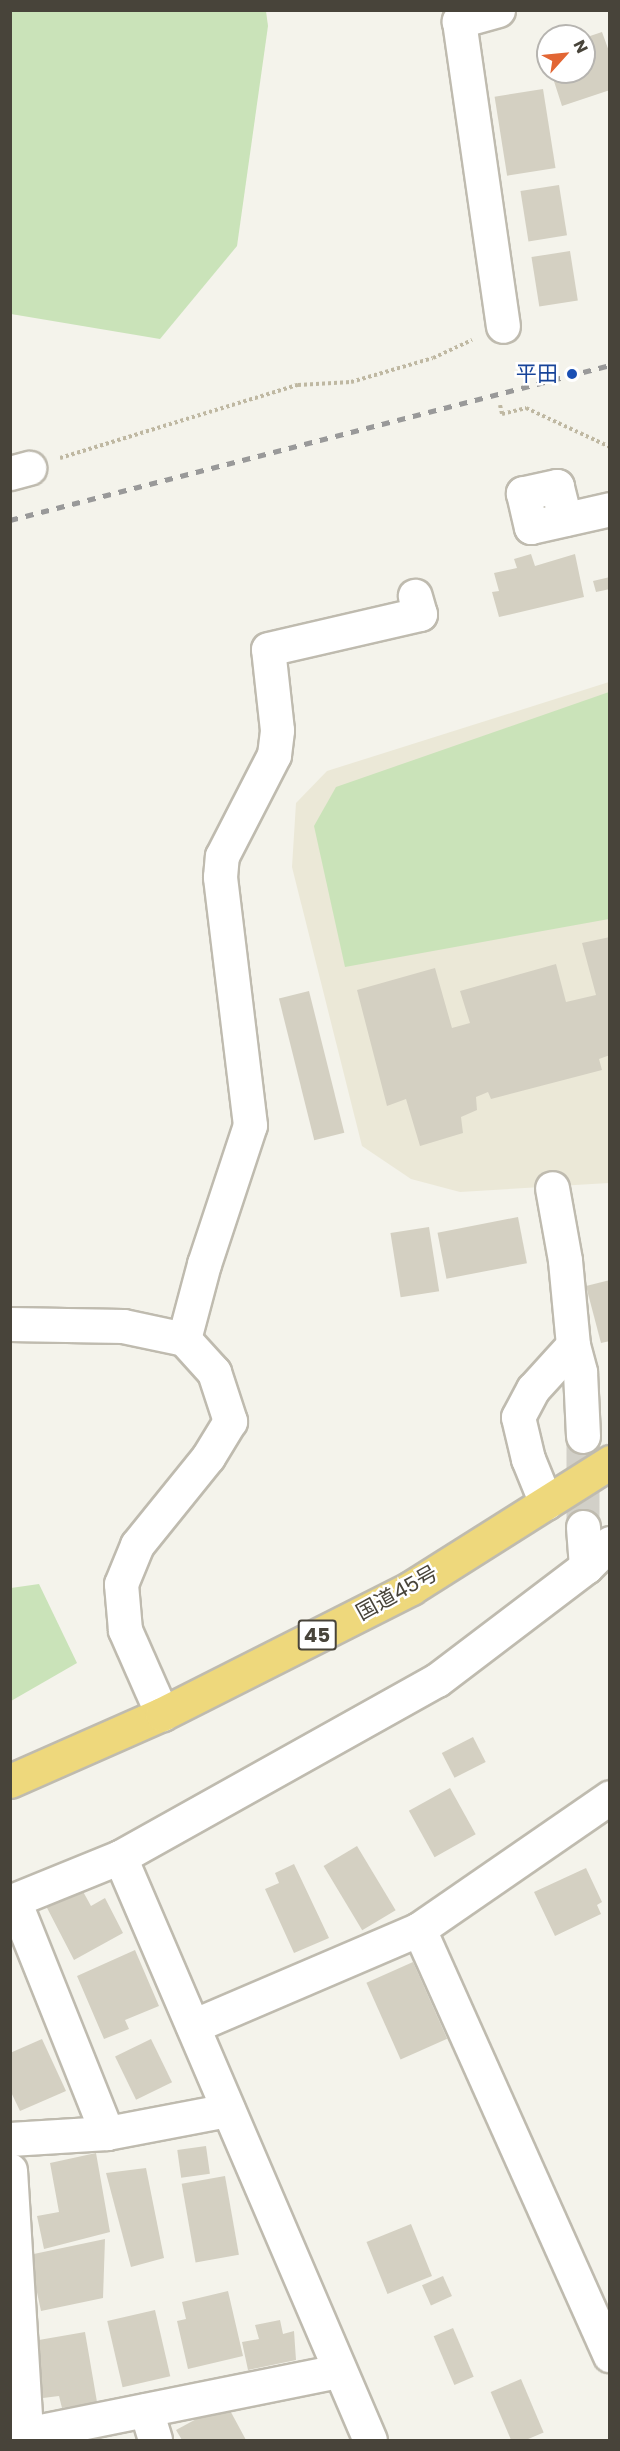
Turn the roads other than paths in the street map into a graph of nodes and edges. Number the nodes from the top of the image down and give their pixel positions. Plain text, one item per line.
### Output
1 (498, 10) edge
2 (503, 326) road end
3 (609, 509) edge
4 (565, 519) dead end
5 (415, 596) dead end
6 (552, 1188) dead end
7 (10, 1324) edge
8 (184, 1339) junction
9 (573, 1345) junction
10 (583, 1436) tunnel mouth
11 (609, 1462) edge
12 (546, 1503) junction
13 (596, 1535) tunnel mouth
14 (162, 1714) junction
15 (10, 1781) edge
16 (609, 1797) edge
17 (120, 1857) junction
18 (419, 1929) junction
19 (194, 2026) junction
20 (228, 2110) junction
21 (107, 2133) junction
22 (10, 2139) edge
23 (10, 2170) edge
24 (14, 2265) edge
25 (609, 2355) edge
26 (339, 2371) junction
27 (150, 2425) edge
28 (20, 2437) edge
29 (370, 2440) edge

1 - 2 street
3 - 4 street
5 - 8 street
6 - 9 street
7 - 8 street
8 - 14 street
9 - 10 street
9 - 12 street
11 - 12 highway, 国道45号 / 45
12 - 14 highway, 国道45号 / 45
13 - 17 street
14 - 15 highway, 国道45号 / 45
16 - 18 street
17 - 19 street
17 - 21 street
18 - 19 street
18 - 25 street
19 - 20 street
20 - 21 street
20 - 26 street
21 - 22 street
23 - 24 street
24 - 28 street
26 - 27 street
26 - 29 street
27 - 28 street

